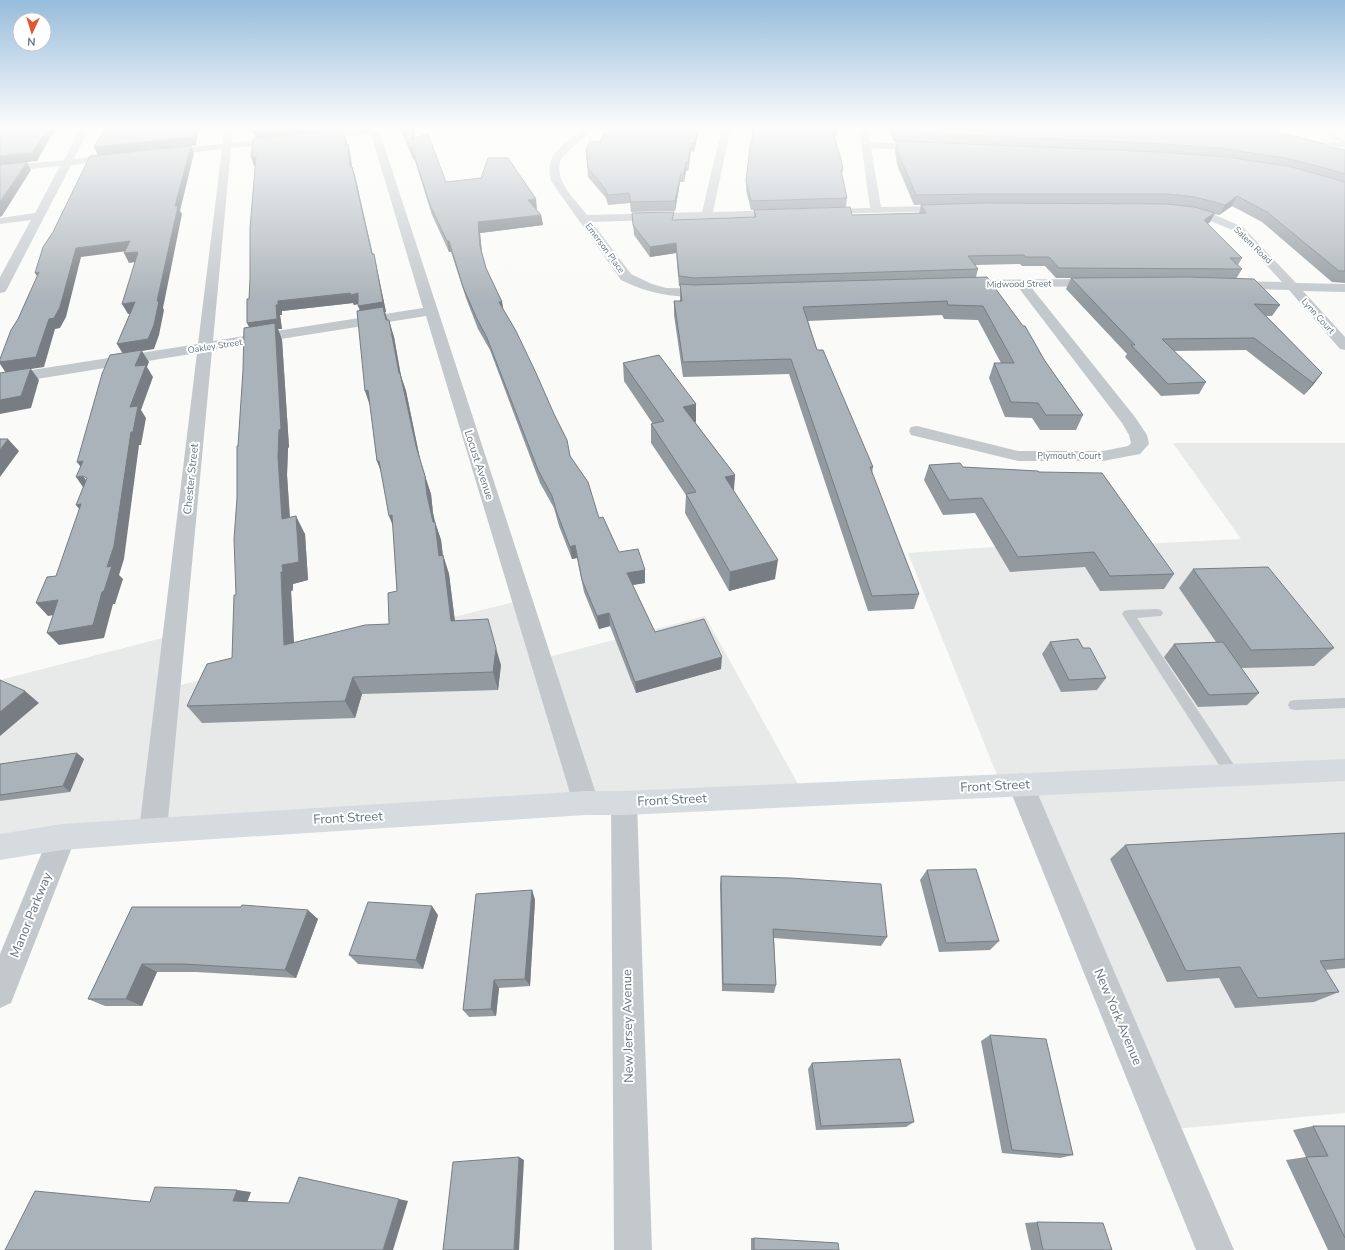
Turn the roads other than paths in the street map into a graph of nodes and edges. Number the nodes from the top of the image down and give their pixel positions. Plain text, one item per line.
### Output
1 (55, 185) edge
2 (223, 185) edge
3 (391, 185) edge
4 (559, 185) edge
5 (714, 185) edge
6 (873, 185) edge
7 (957, 209) edge
8 (876, 210) junction
9 (1170, 210) edge
10 (806, 212) edge
11 (791, 213) edge
12 (707, 215) junction
13 (39, 216) junction
14 (583, 219) junction
15 (0, 221) edge
16 (1021, 283) junction
17 (1113, 283) edge
18 (1214, 284) edge
19 (947, 285) edge
20 (1292, 286) junction
21 (0, 288) edge
22 (1345, 288) edge
23 (726, 292) edge
24 (430, 311) junction
25 (1345, 346) edge
26 (205, 348) junction
27 (0, 380) edge
28 (917, 432) dead end
29 (1157, 613) dead end
30 (1345, 703) edge
31 (1295, 705) dead end
32 (1345, 770) edge
33 (1233, 775) junction
34 (1021, 785) junction
35 (586, 803) junction
36 (624, 803) junction
37 (153, 830) junction
38 (62, 837) junction
39 (0, 847) edge
40 (0, 992) edge
41 (633, 1250) edge
42 (1214, 1250) edge

1 - 13 street
2 - 26 street, Chester Street
3 - 24 street, Locust Avenue
4 - 14 street, Emerson Place
5 - 12 street
6 - 8 street
7 - 8 street
8 - 10 street
9 - 20 street, Salem Road
11 - 12 street
12 - 14 street
13 - 15 street
13 - 21 street
14 - 23 street, Emerson Place
16 - 17 street, Midwood Street
16 - 19 street, Midwood Street
16 - 28 street, Plymouth Court
18 - 20 street
20 - 22 street
20 - 25 street, Lynn Court
24 - 26 street, Oakley Street
24 - 35 street, Locust Avenue
26 - 27 street, Oakley Street
26 - 37 street, Chester Street
29 - 33 lane
30 - 31 lane
32 - 33 main road, Front Street
33 - 34 main road, Front Street
34 - 36 main road, Front Street
34 - 42 street, New York Avenue
35 - 36 main road, Front Street
35 - 37 main road, Front Street
36 - 41 street, New Jersey Avenue
37 - 38 main road, Front Street
38 - 39 main road, Front Street
38 - 40 street, Manor Parkway

